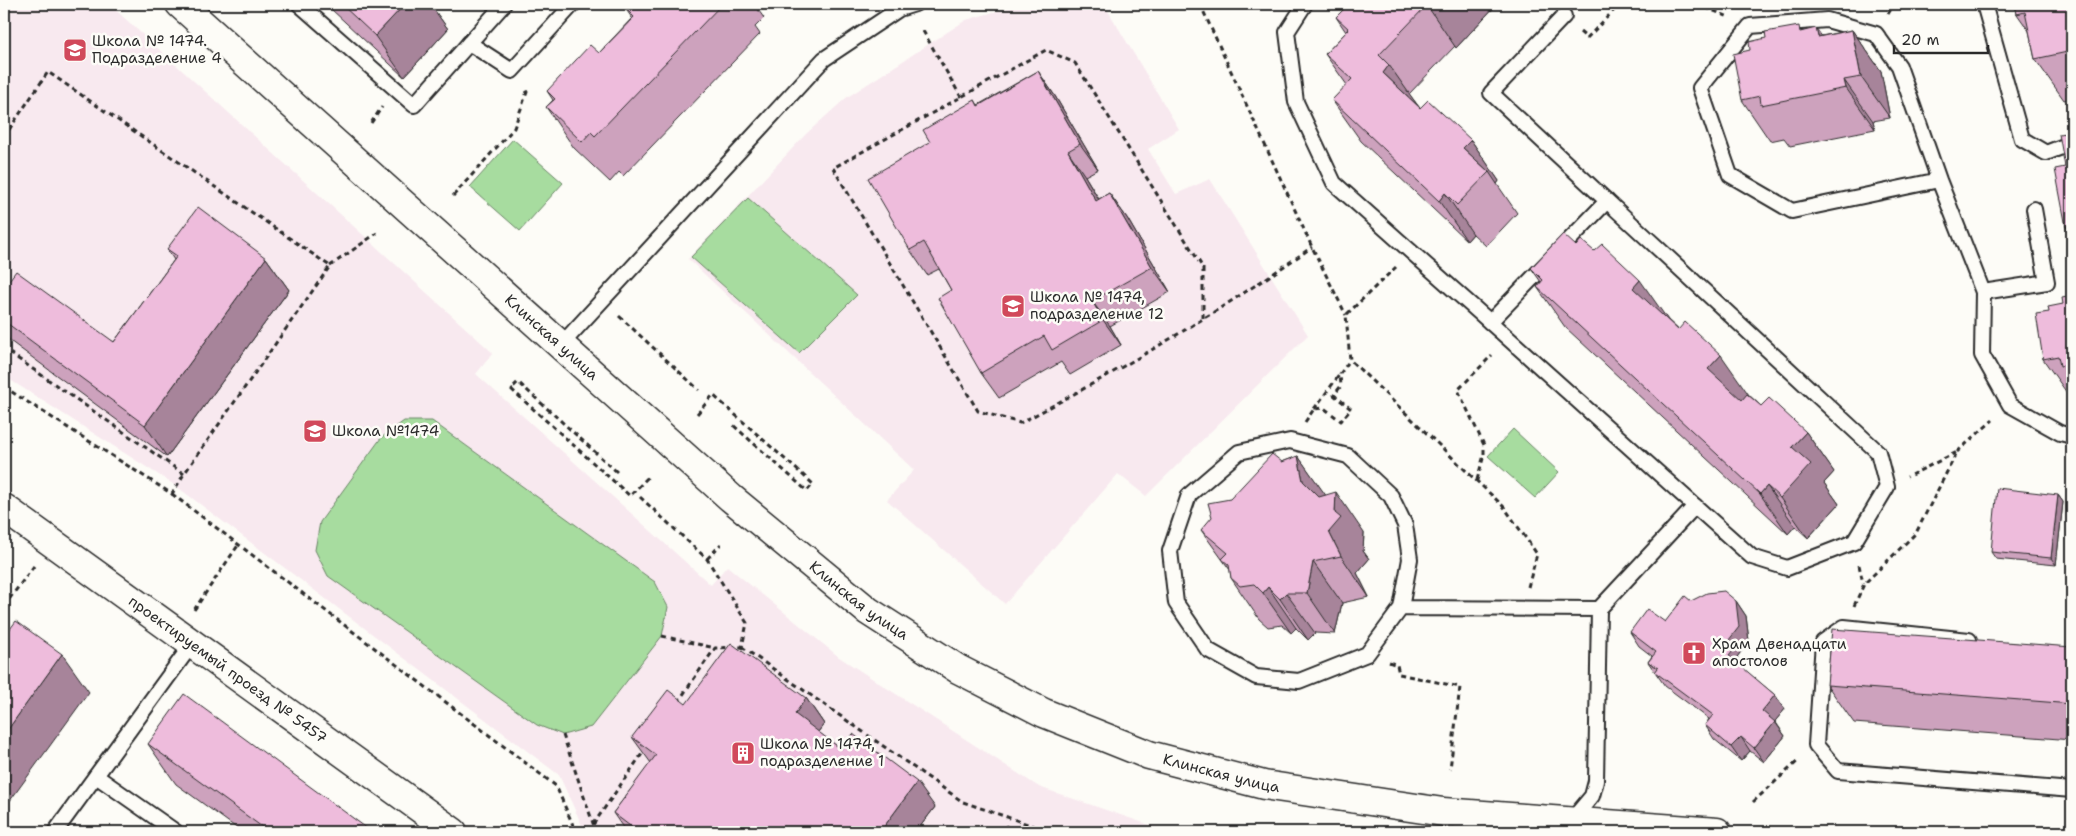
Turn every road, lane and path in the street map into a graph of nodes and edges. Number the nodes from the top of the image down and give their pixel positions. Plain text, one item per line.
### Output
1 (180, 4) edge
2 (299, 4) edge
3 (504, 4) edge
4 (573, 4) edge
5 (788, 4) edge
6 (915, 4) edge
7 (1200, 4) edge
8 (1305, 4) edge
9 (1620, 4) edge
10 (1697, 4) edge
11 (1984, 4) edge
12 (793, 8) dead end
13 (1564, 16) joint
14 (1750, 26) junction
15 (923, 31) dead end
16 (469, 43) junction
17 (512, 71) junction
18 (961, 97) junction
19 (4, 137) edge
20 (2072, 143) edge
21 (1939, 180) junction
22 (453, 196) dead end
23 (1607, 200) junction
24 (2034, 209) dead end
25 (377, 233) dead end
26 (1312, 247) junction
27 (1412, 252) junction
28 (330, 266) junction
29 (1983, 292) junction
30 (618, 315) dead end
31 (1346, 315) junction
32 (1203, 318) junction
33 (1490, 322) junction
34 (1508, 339) junction
35 (561, 345) junction
36 (4, 348) edge
37 (1350, 360) junction
38 (1340, 374) junction
39 (4, 387) edge
40 (699, 390) dead end
41 (2010, 405) junction
42 (1314, 409) junction
43 (697, 414) dead end
44 (733, 425) dead end
45 (2072, 436) edge
46 (1290, 441) junction
47 (1957, 452) junction
48 (617, 472) dead end
49 (184, 474) junction
50 (649, 476) dead end
51 (1476, 480) junction
52 (1887, 487) junction
53 (172, 494) junction
54 (640, 497) dead end
55 (1695, 506) junction
56 (4, 508) edge
57 (239, 544) junction
58 (721, 544) dead end
59 (707, 559) junction
60 (35, 565) dead end
61 (4, 606) edge
62 (1401, 608) junction
63 (1522, 609) junction
64 (1599, 609) junction
65 (1844, 627) junction
66 (662, 636) dead end
67 (185, 638) junction
68 (1983, 641) edge
69 (742, 647) junction
70 (715, 648) junction
71 (1396, 665) dead end
72 (676, 704) edge
73 (563, 735) dead end
74 (648, 744) edge
75 (1816, 745) junction
76 (1450, 769) dead end
77 (96, 776) junction
78 (2072, 790) edge
79 (1754, 802) dead end
80 (593, 825) junction
81 (1570, 827) edge
82 (56, 832) edge
83 (176, 832) edge
84 (453, 832) edge
85 (576, 832) edge
86 (588, 832) edge
87 (596, 832) edge
88 (1051, 832) edge
89 (1717, 832) edge

1 - 35 street, Клинская улица
2 - 16 lane
3 - 16 lane
4 - 17 lane
5 - 12 path
6 - 35 lane
7 - 26 path
8 - 27 lane
9 - 13 path
10 - 14 path
11 - 20 lane
13 - 23 lane
14 - 21 lane
14 - 21 lane
15 - 18 path
16 - 17 lane
17 - 22 path
18 - 32 path
18 - 32 path
19 - 28 path
21 - 29 lane
23 - 33 lane
23 - 52 lane
24 - 29 lane
25 - 28 path
26 - 31 path
26 - 32 path
27 - 31 path
27 - 33 lane
28 - 49 path
29 - 41 lane
30 - 40 path
31 - 37 path
33 - 34 lane
34 - 51 path
34 - 55 lane
35 - 81 street, Клинская улица
36 - 49 path
37 - 38 path
37 - 51 path
38 - 42 path
38 - 42 path
39 - 53 path
41 - 45 lane
41 - 47 path
42 - 46 path
43 - 44 path
46 - 62 lane
46 - 62 lane
47 - 52 path
47 - 65 path
48 - 50 path
49 - 53 path
51 - 63 path
52 - 55 lane
53 - 57 path
54 - 59 path
55 - 64 lane
56 - 67 street, проектируемый проезд № 5457
57 - 67 path
57 - 85 path
58 - 59 path
59 - 69 path
60 - 61 path
62 - 63 lane
63 - 64 lane
64 - 81 lane
65 - 68 lane
65 - 75 lane
66 - 70 path
67 - 77 lane
67 - 84 street, проектируемый проезд № 5457
69 - 70 path
69 - 88 path
70 - 72 path
71 - 76 path
73 - 80 path
74 - 80 path
75 - 78 lane
75 - 79 path
77 - 82 lane
77 - 83 lane
80 - 86 path
80 - 87 path
81 - 89 street, Клинская улица

